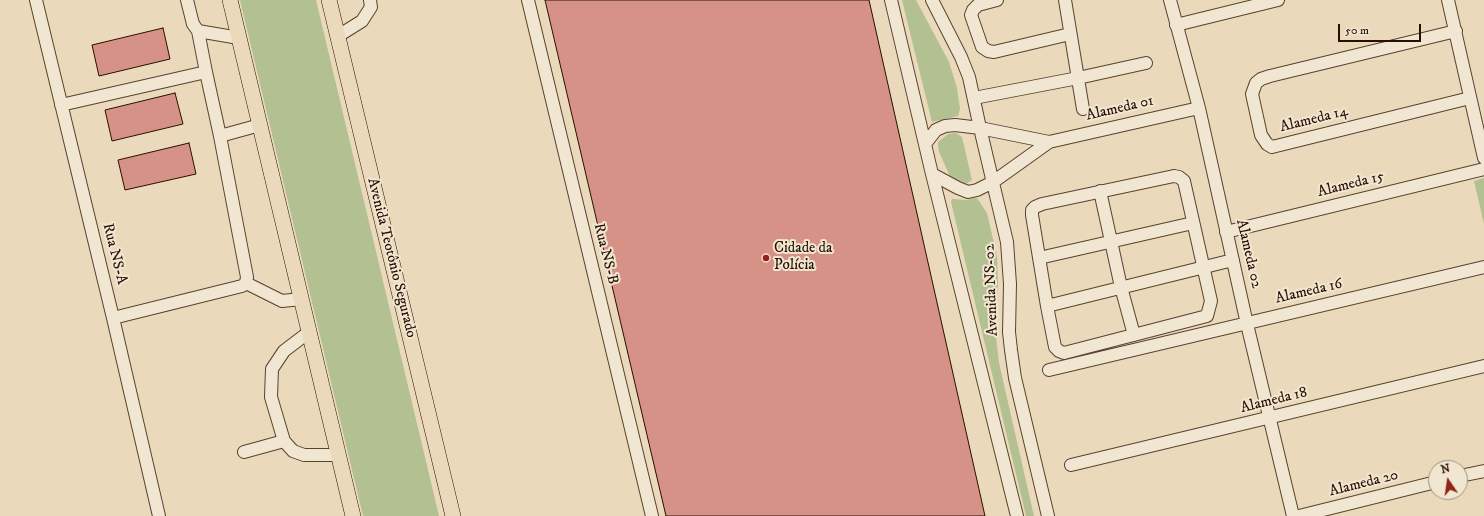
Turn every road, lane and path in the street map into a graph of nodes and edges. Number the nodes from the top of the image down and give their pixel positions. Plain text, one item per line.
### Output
1 (36, 0) edge
2 (187, 0) edge
3 (230, 0) edge
4 (329, 0) edge
5 (370, 0) edge
6 (528, 0) edge
7 (891, 0) edge
8 (932, 0) edge
9 (997, 0) edge
10 (1065, 0) edge
11 (1170, 0) edge
12 (1278, 0) edge
13 (1448, 0) edge
14 (1176, 24) junction
15 (198, 31) junction
16 (1456, 31) junction
17 (1070, 34) junction
18 (338, 36) junction
19 (239, 38) junction
20 (1146, 63) dead end
21 (206, 72) junction
22 (1078, 78) junction
23 (974, 98) junction
24 (1470, 98) junction
25 (61, 104) junction
26 (1199, 108) junction
27 (1083, 109) dead end
28 (260, 125) junction
29 (980, 128) junction
30 (220, 136) junction
31 (1049, 142) junction
32 (925, 144) junction
33 (1484, 158) edge
34 (1484, 169) edge
35 (932, 174) junction
36 (993, 182) junction
37 (1100, 190) junction
38 (1193, 223) junction
39 (1226, 232) junction
40 (1112, 242) junction
41 (1039, 258) junction
42 (1233, 260) junction
43 (1202, 267) junction
44 (1484, 267) edge
45 (246, 283) junction
46 (1121, 287) junction
47 (301, 299) junction
48 (1048, 306) junction
49 (113, 318) junction
50 (1247, 324) junction
51 (309, 332) junction
52 (1134, 335) junction
53 (1484, 366) edge
54 (1049, 370) dead end
55 (1269, 419) junction
56 (284, 442) junction
57 (244, 452) dead end
58 (338, 455) junction
59 (1071, 466) dead end
60 (1484, 471) edge
61 (1468, 474) edge
62 (1428, 484) edge
63 (159, 516) edge
64 (352, 516) edge
65 (453, 516) edge
66 (652, 516) edge
67 (1017, 516) edge
68 (1048, 516) edge
69 (1293, 516) edge
70 (1299, 516) edge

1 - 25 street, Rua NS-A
2 - 15 street
3 - 19 main road
4 - 18 main road, Avenida Teotônio Segurado
5 - 18 street
6 - 66 street, Rua NS-B
7 - 32 street, Avenida NS-02
8 - 23 street, Avenida NS-02
9 - 17 street
10 - 17 street
11 - 14 street, Alameda 02
12 - 14 street
13 - 16 street
14 - 26 street, Alameda 02
15 - 19 street
15 - 21 street
16 - 24 street
16 - 24 street, Alameda 14
17 - 22 street
18 - 65 main road, Avenida Teotônio Segurado
19 - 28 main road
20 - 22 street
21 - 25 street
21 - 30 street
22 - 23 street
22 - 27 street
23 - 29 street, Avenida NS-02
24 - 33 street
25 - 49 street, Rua NS-A
26 - 31 street, Alameda 01
26 - 39 street, Alameda 02
28 - 30 street
28 - 47 main road
29 - 31 street, Alameda 01
29 - 32 street
29 - 36 street, Avenida NS-02
30 - 45 street
31 - 36 street, Alameda 01
32 - 35 street, Avenida NS-02
34 - 39 street, Alameda 15
35 - 36 street
35 - 67 street, Avenida NS-02
36 - 68 street, Avenida NS-02
37 - 38 street
37 - 40 street
37 - 41 street
38 - 40 street
38 - 43 street
39 - 42 street, Alameda 02
40 - 41 street
40 - 46 street
41 - 48 street
42 - 43 street
42 - 50 street, Alameda 02
43 - 46 street
43 - 52 street
44 - 50 street, Alameda 16
45 - 47 street
45 - 49 street
46 - 48 street
46 - 52 street
47 - 51 main road
48 - 52 street
49 - 63 street, Rua NS-A
50 - 54 street, Alameda 16
50 - 55 street, Alameda 02
51 - 56 street
51 - 58 main road
53 - 55 street, Alameda 18
55 - 59 street, Alameda 18
55 - 69 street, Alameda 02
56 - 57 street
56 - 58 street
58 - 64 main road
60 - 61 street
62 - 70 street, Alameda 20

